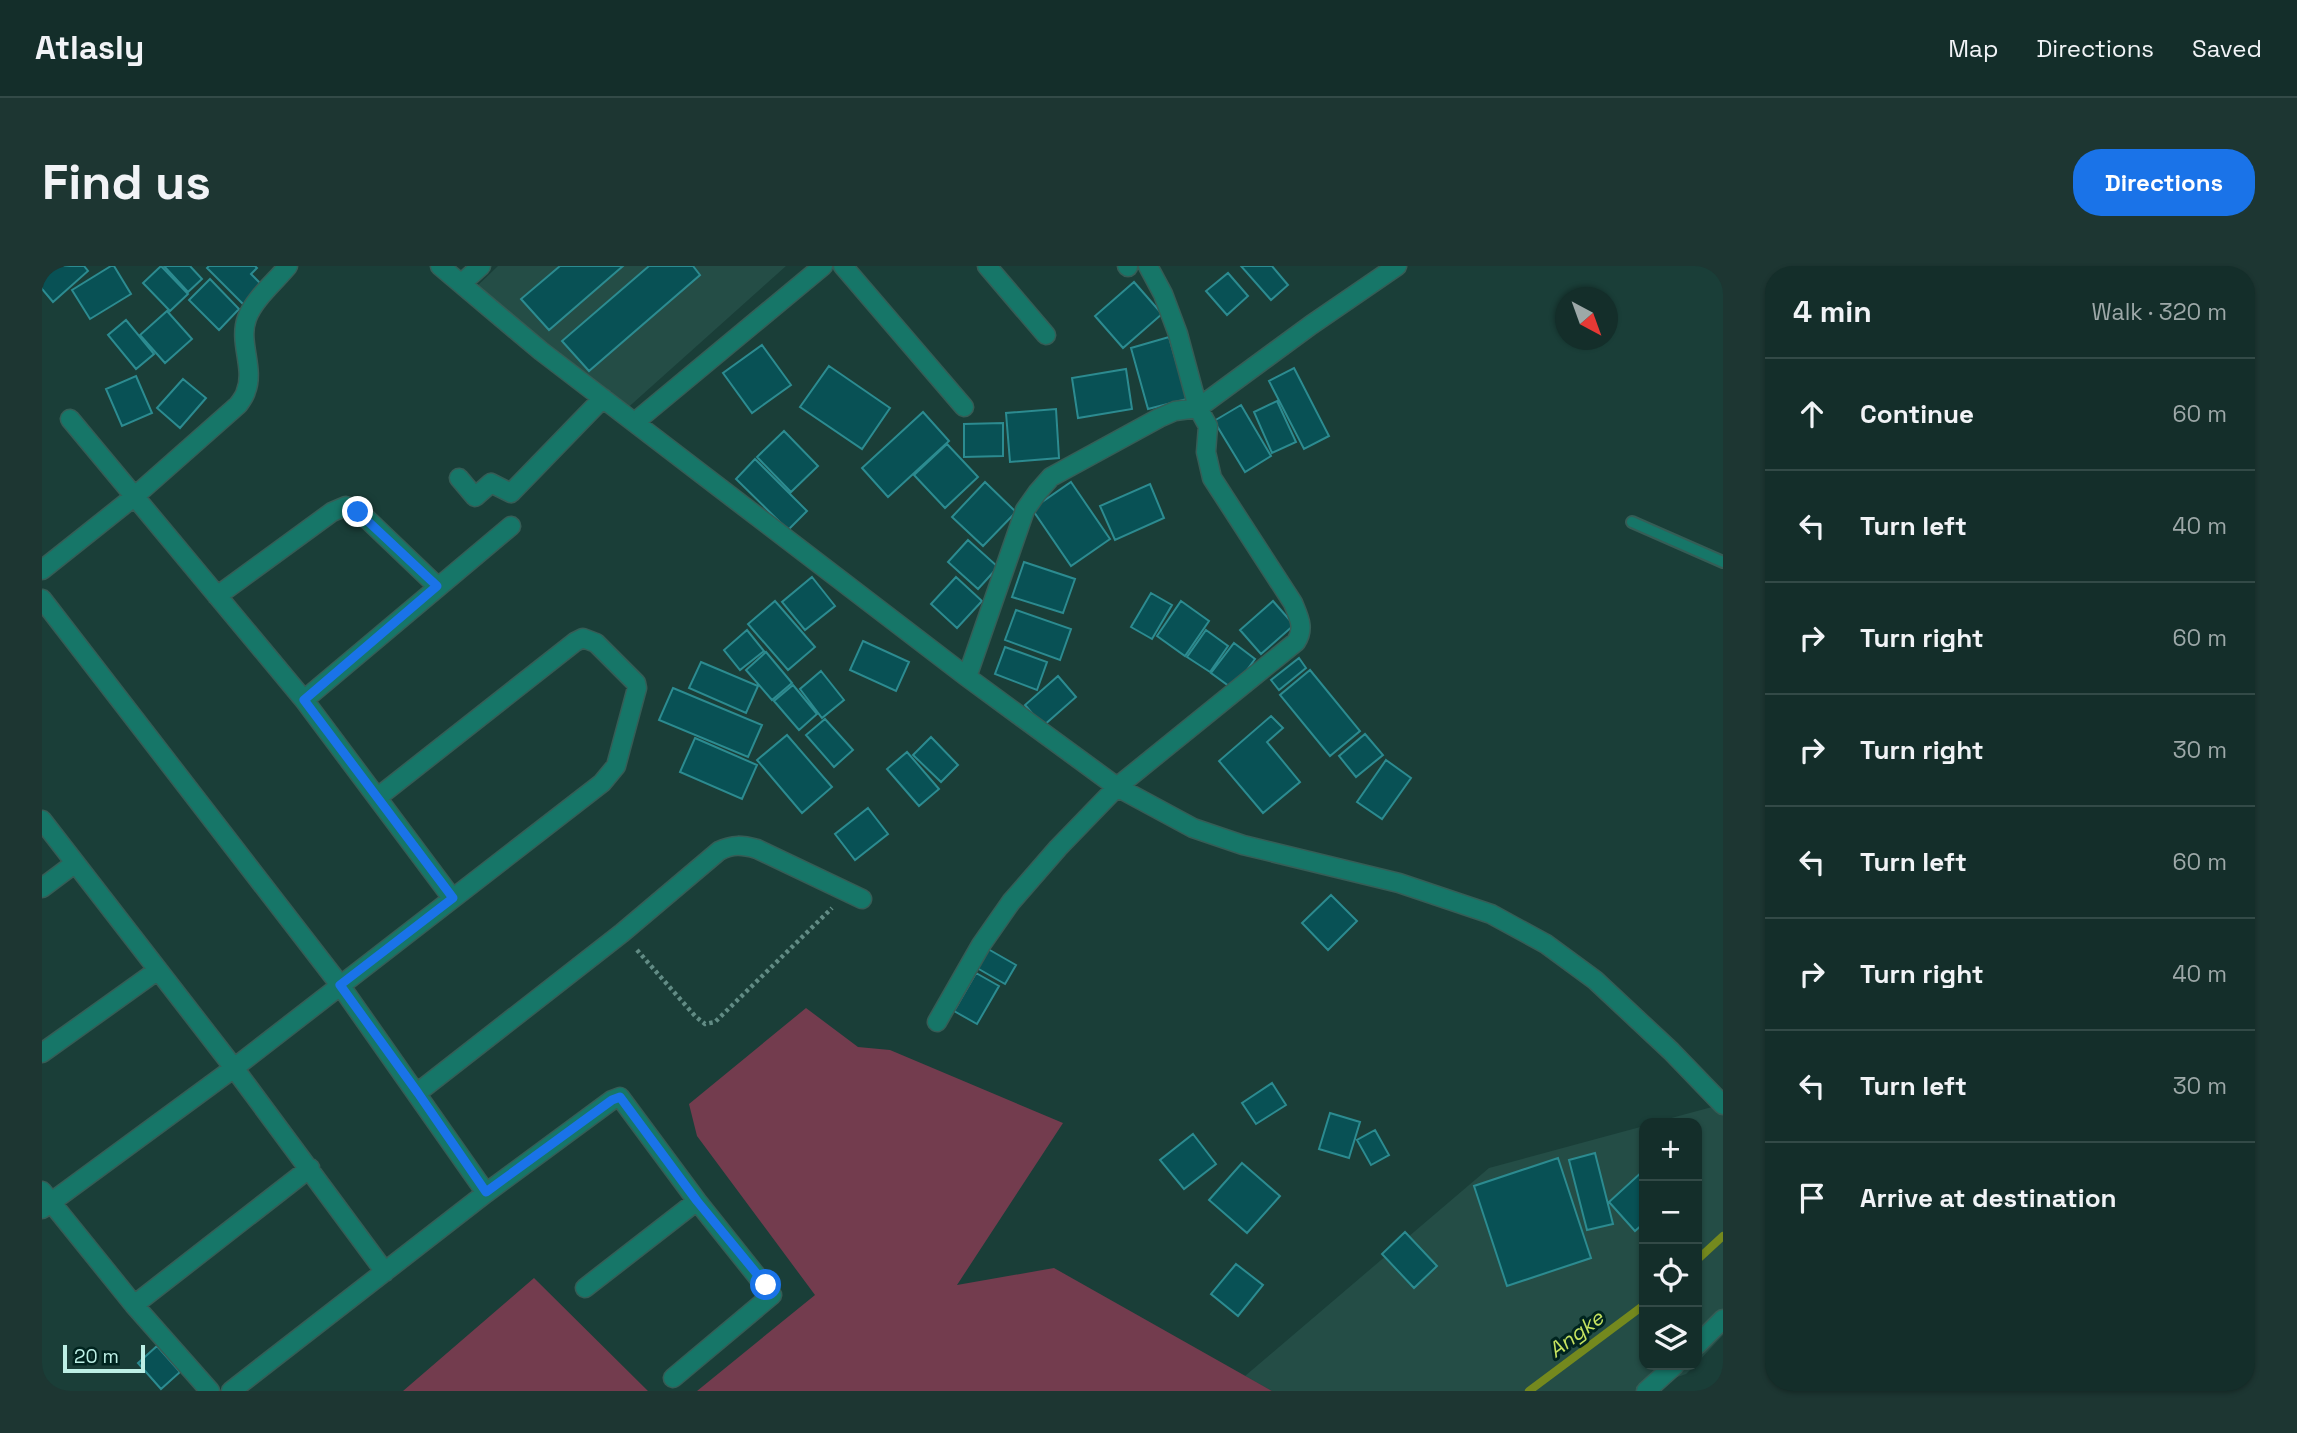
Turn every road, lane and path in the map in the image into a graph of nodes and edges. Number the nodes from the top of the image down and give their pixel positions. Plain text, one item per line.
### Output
1 (288, 266) edge
2 (440, 266) edge
3 (481, 266) edge
4 (823, 266) edge
5 (843, 266) edge
6 (987, 266) edge
7 (1148, 266) edge
8 (1397, 266) edge
9 (462, 283) junction
10 (1046, 335) dead end
11 (603, 398) junction
12 (964, 407) dead end
13 (1198, 408) junction
14 (70, 419) dead end
15 (635, 422) junction
16 (459, 478) dead end
17 (135, 496) junction
18 (1632, 522) dead end
19 (511, 526) dead end
20 (1723, 562) edge
21 (42, 570) edge
22 (437, 586) junction
23 (217, 596) junction
24 (42, 599) edge
25 (967, 677) junction
26 (304, 700) junction
27 (1117, 787) junction
28 (378, 797) junction
29 (42, 820) edge
30 (74, 864) junction
31 (42, 888) edge
32 (855, 896) joint
33 (453, 898) junction
34 (622, 933) junction
35 (158, 970) junction
36 (340, 985) junction
37 (937, 1022) dead end
38 (42, 1053) edge
39 (234, 1068) junction
40 (418, 1093) junction
41 (1723, 1105) edge
42 (310, 1168) junction
43 (486, 1192) junction
44 (45, 1201) edge
45 (697, 1201) junction
46 (385, 1272) junction
47 (585, 1288) dead end
48 (134, 1305) junction
49 (1723, 1319) edge
50 (1702, 1340) edge
51 (1669, 1370) edge
52 (673, 1378) dead end
53 (210, 1391) edge
54 (231, 1391) edge
55 (1646, 1391) edge

1 - 17 street
2 - 9 street
3 - 9 street
4 - 15 street
5 - 12 street
6 - 10 street
7 - 13 street
8 - 13 street
9 - 11 street
11 - 15 street
11 - 16 street
13 - 25 street
13 - 27 street
14 - 17 street
15 - 25 street
17 - 21 street
17 - 23 street
18 - 20 lane
19 - 22 street
22 - 23 street
22 - 26 street
23 - 26 street
24 - 36 street
25 - 27 street
26 - 28 street
27 - 37 street
27 - 41 street
28 - 33 street
28 - 33 street
29 - 30 street
30 - 31 street
30 - 35 street
32 - 34 street
32 - 34 path
33 - 36 street
34 - 40 street
35 - 38 street
35 - 39 street
36 - 39 street
36 - 40 street
39 - 42 street
39 - 44 street
40 - 43 street
42 - 46 street
42 - 48 street
43 - 45 street
43 - 46 street
44 - 48 street
45 - 47 street
45 - 52 street
46 - 54 street
48 - 53 street
49 - 50 street
51 - 55 street

